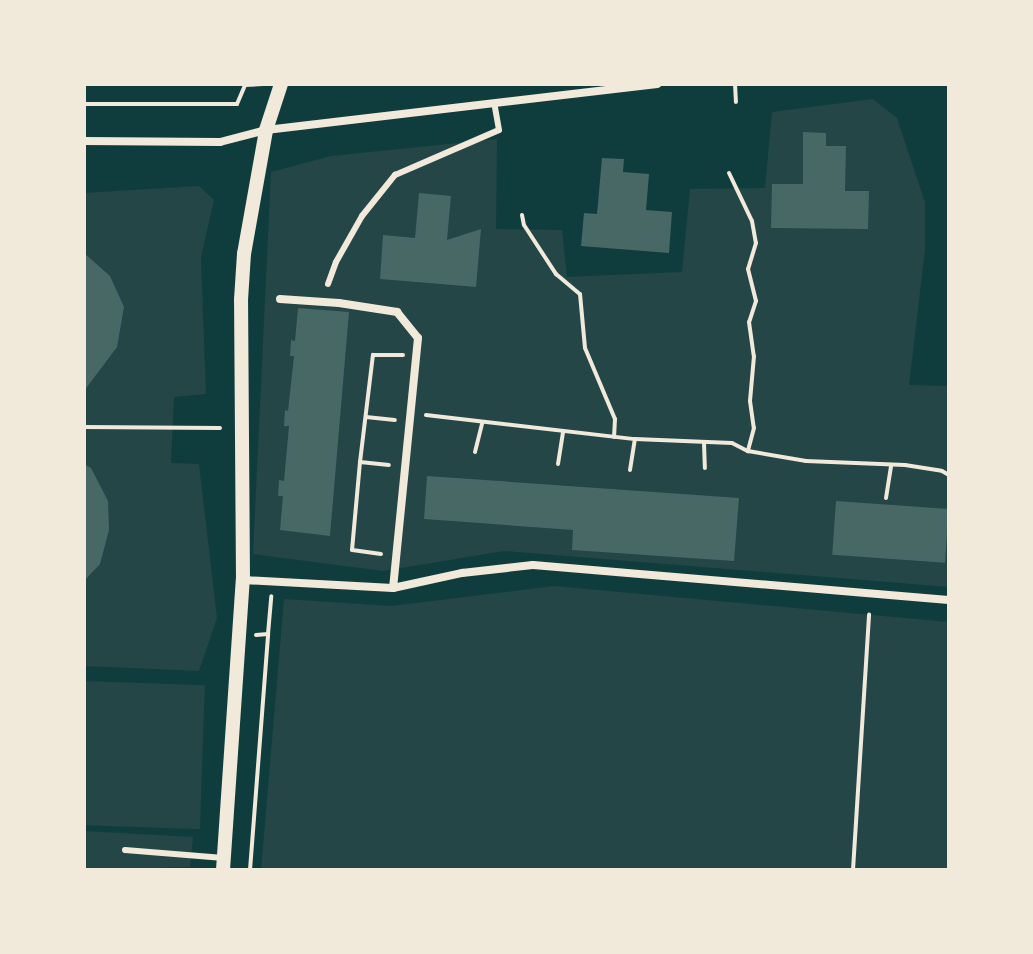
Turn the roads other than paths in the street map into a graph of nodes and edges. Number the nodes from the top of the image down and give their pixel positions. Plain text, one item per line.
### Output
1 (281, 84) edge
2 (657, 84) edge
3 (494, 103) junction
4 (266, 130) junction
5 (84, 141) edge
6 (328, 284) dead end
7 (280, 299) dead end
8 (243, 580) junction
9 (393, 588) junction
10 (949, 600) edge
11 (125, 850) dead end
12 (224, 864) edge

1 - 4 street
2 - 3 street
3 - 4 street
3 - 6 lane
4 - 5 street
4 - 8 street
7 - 9 street
8 - 9 street
8 - 12 street
9 - 10 street
11 - 12 lane

